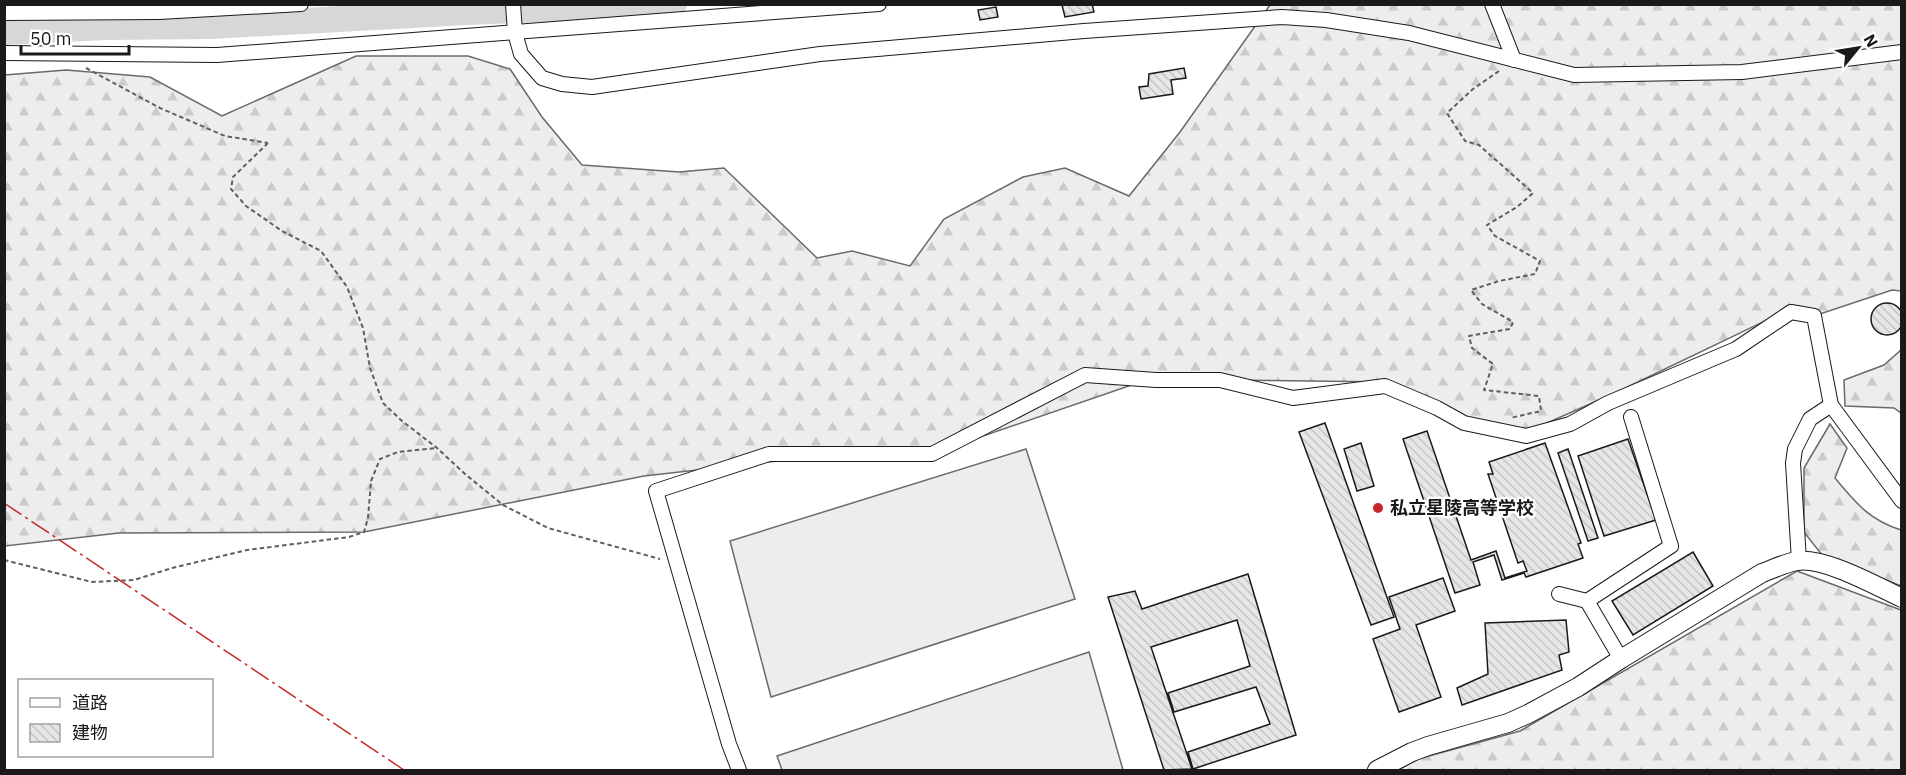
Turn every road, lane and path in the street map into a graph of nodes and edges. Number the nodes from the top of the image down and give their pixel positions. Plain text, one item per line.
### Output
1 (301, 4) edge
2 (513, 4) edge
3 (879, 4) edge
4 (1492, 4) edge
5 (4, 13) edge
6 (515, 33) junction
7 (68, 52) junction
8 (1902, 52) edge
9 (4, 53) edge
10 (1514, 60) junction
11 (1831, 405) junction
12 (1631, 417) dead end
13 (1510, 418) dead end
14 (437, 448) junction
15 (1900, 498) edge
16 (660, 559) dead end
17 (4, 560) edge
18 (1799, 561) junction
19 (1559, 594) dead end
20 (1902, 598) edge
21 (1587, 601) junction
22 (1621, 659) junction
23 (739, 771) edge
24 (1377, 771) edge

1 - 5 street
2 - 6 street
3 - 6 street
4 - 10 street
6 - 7 street
6 - 10 street
7 - 9 street
7 - 14 path
8 - 10 street
10 - 13 path
11 - 15 street
11 - 18 street
11 - 23 street
12 - 21 street
14 - 16 path
14 - 17 path
18 - 20 street
18 - 22 street
19 - 21 street
21 - 22 street
22 - 24 street

